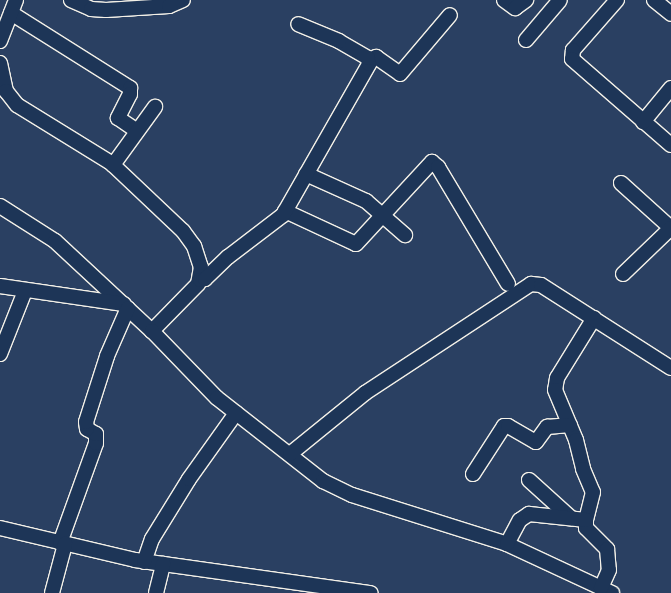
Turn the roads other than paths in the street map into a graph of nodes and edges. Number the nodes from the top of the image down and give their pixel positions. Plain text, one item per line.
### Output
1 (71, 0) edge
2 (183, 0) edge
3 (504, 0) edge
4 (526, 0) edge
5 (560, 0) edge
6 (617, 0) edge
7 (654, 0) edge
8 (13, 6) edge
9 (671, 14) edge
10 (450, 15) dead end
11 (298, 24) dead end
12 (526, 40) dead end
13 (0, 41) edge
14 (369, 60) junction
15 (0, 63) edge
16 (671, 88) edge
17 (155, 107) dead end
18 (643, 122) junction
19 (137, 131) junction
20 (671, 146) edge
21 (113, 165) junction
22 (306, 174) junction
23 (621, 183) dead end
24 (0, 206) edge
25 (285, 211) junction
26 (382, 215) junction
27 (671, 228) edge
28 (405, 235) dead end
29 (623, 274) dead end
30 (200, 280) junction
31 (508, 284) dead end
32 (2, 288) edge
33 (25, 291) junction
34 (126, 306) junction
35 (594, 318) junction
36 (152, 331) junction
37 (0, 354) edge
38 (671, 368) edge
39 (236, 413) junction
40 (570, 425) junction
41 (290, 454) junction
42 (473, 474) dead end
43 (530, 480) dead end
44 (571, 518) junction
45 (586, 520) junction
46 (0, 528) edge
47 (63, 543) junction
48 (506, 544) junction
49 (144, 562) junction
50 (162, 564) junction
51 (607, 590) edge
52 (52, 593) edge
53 (156, 593) edge
54 (366, 593) edge

1 - 2 street
3 - 4 street
5 - 12 street
6 - 18 street
7 - 9 street
8 - 13 street
8 - 19 street
10 - 14 street
11 - 14 street
14 - 22 street
15 - 21 street
16 - 18 street
17 - 19 street
18 - 20 street
19 - 21 street
21 - 30 street
22 - 25 street
22 - 26 street
23 - 27 street
24 - 34 street
25 - 26 street
25 - 30 street
26 - 28 street
26 - 31 street
27 - 29 street
30 - 36 street
32 - 33 street
33 - 34 street
33 - 37 street
34 - 36 street
34 - 47 street
35 - 38 street
35 - 40 street
35 - 41 street
36 - 39 street
39 - 41 street
39 - 49 street
40 - 42 street
40 - 45 street
41 - 48 street
43 - 44 street
44 - 45 street
44 - 48 street
45 - 51 street
46 - 47 street
47 - 49 street
47 - 52 street
48 - 51 street
49 - 50 street
50 - 53 street
50 - 54 street

